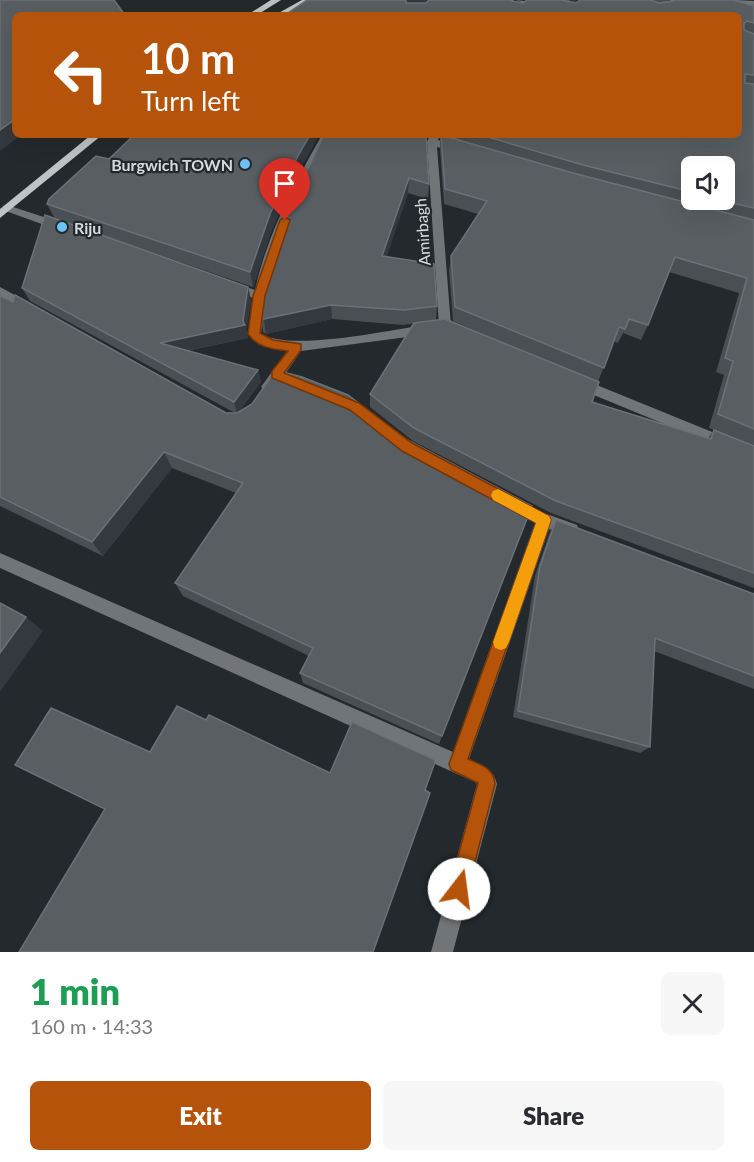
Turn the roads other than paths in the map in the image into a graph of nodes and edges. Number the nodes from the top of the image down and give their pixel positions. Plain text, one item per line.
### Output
1 (277, 0) edge
2 (308, 0) edge
3 (520, 0) edge
4 (739, 0) edge
5 (529, 2) junction
6 (754, 3) edge
7 (538, 4) edge
8 (256, 12) edge
9 (285, 12) edge
10 (519, 12) edge
11 (93, 138) edge
12 (325, 138) edge
13 (434, 139) edge
14 (476, 155) edge
15 (4, 211) edge
16 (73, 231) edge
17 (215, 280) edge
18 (0, 291) edge
19 (259, 296) junction
20 (39, 314) edge
21 (297, 347) junction
22 (276, 375) junction
23 (566, 377) edge
24 (296, 383) edge
25 (260, 399) edge
26 (754, 455) edge
27 (588, 537) edge
28 (0, 560) edge
29 (458, 764) junction
30 (442, 952) edge

1 - 8 main road
2 - 9 main road
3 - 5 street
4 - 6 street
5 - 7 street
5 - 10 street
11 - 15 main road
12 - 19 street
13 - 14 street
13 - 21 street, Amirbagh
15 - 16 street
17 - 19 street
18 - 20 street
19 - 21 street
21 - 22 street
22 - 24 street
22 - 25 street
23 - 26 street
27 - 29 street
28 - 29 street
29 - 30 street

